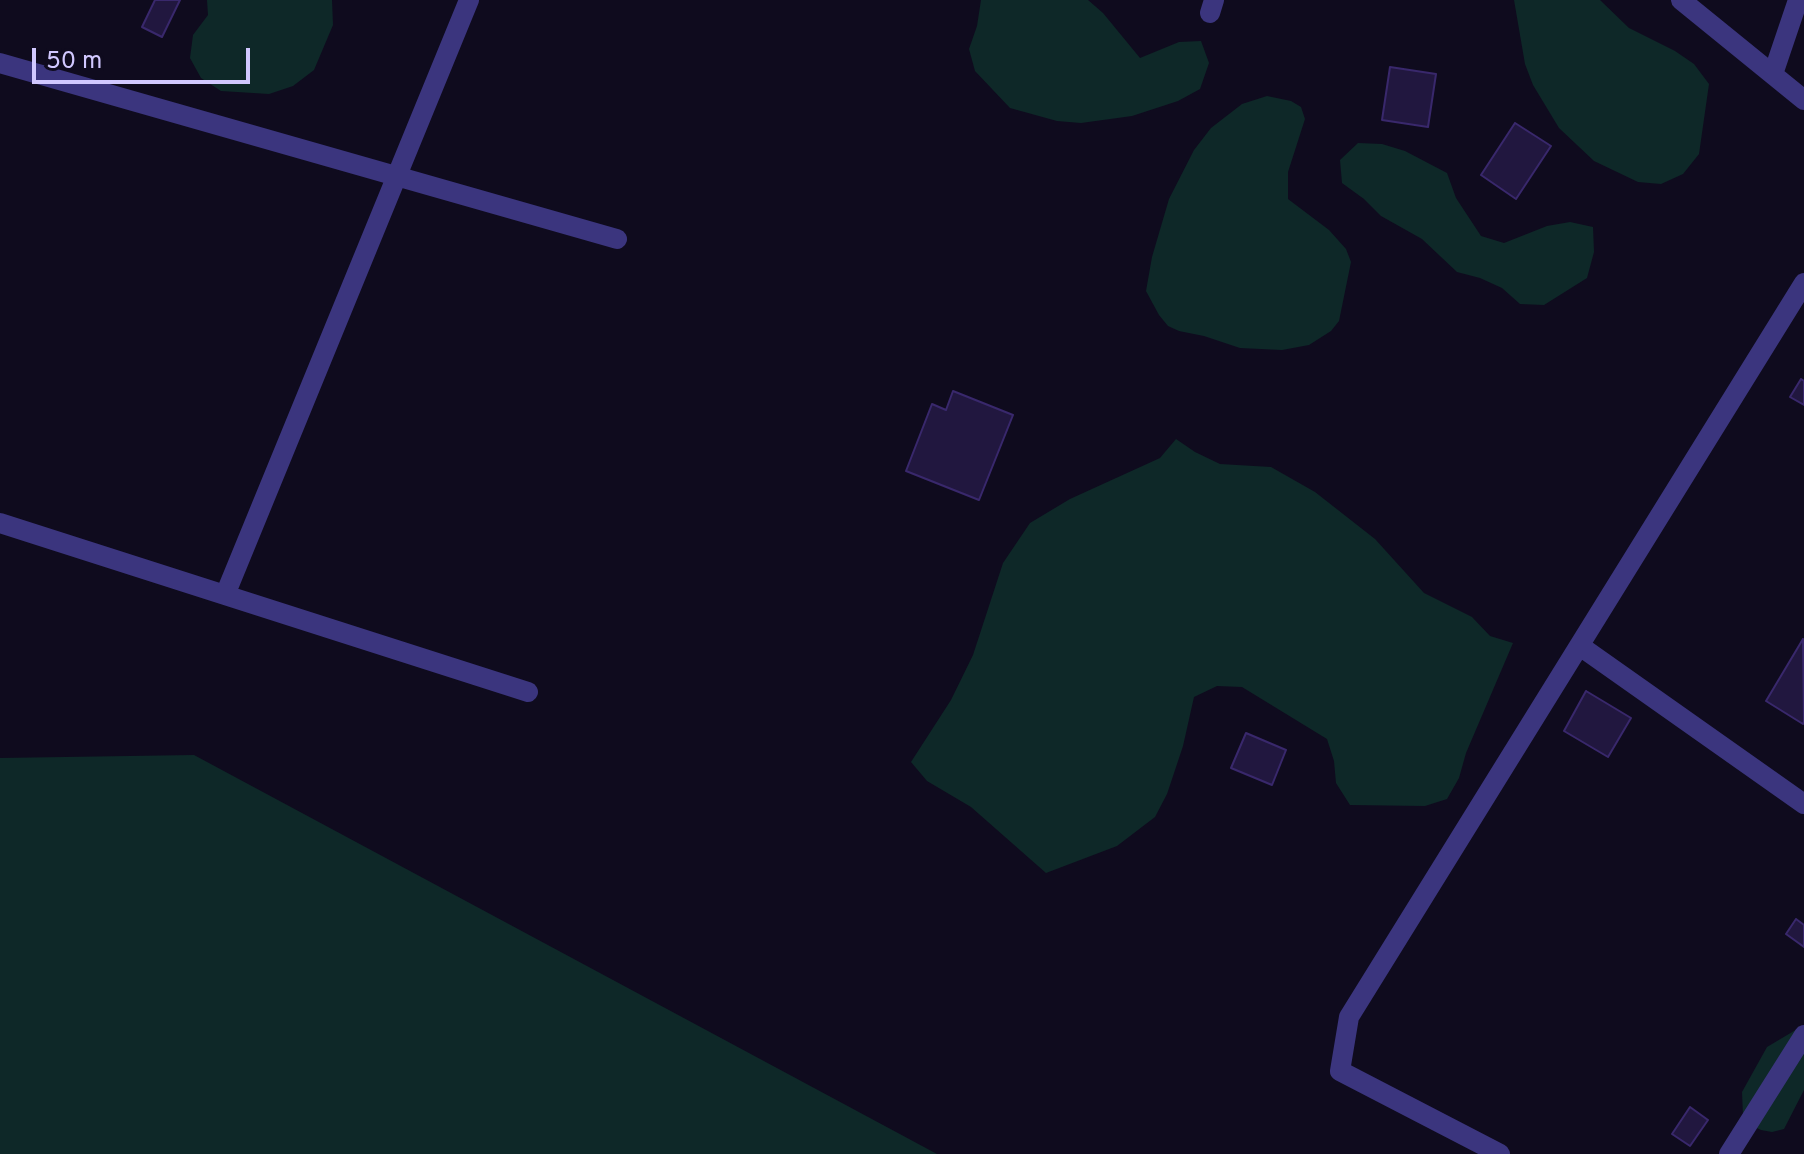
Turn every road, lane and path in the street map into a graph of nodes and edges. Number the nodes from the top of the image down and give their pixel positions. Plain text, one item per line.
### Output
1 (469, 0) edge
2 (1681, 0) edge
3 (1798, 0) edge
4 (0, 63) edge
5 (1773, 74) junction
6 (1804, 100) edge
7 (396, 175) junction
8 (617, 239) dead end
9 (1804, 283) edge
10 (0, 523) edge
11 (225, 595) junction
12 (1580, 646) junction
13 (528, 692) dead end
14 (1804, 804) edge
15 (1804, 1035) edge
16 (1500, 1154) edge
17 (1729, 1154) edge

1 - 7 street
2 - 5 street
3 - 5 street
4 - 7 street
5 - 6 street
7 - 8 street
7 - 11 street
9 - 12 street
10 - 11 street
11 - 13 street
12 - 14 street
12 - 16 street
15 - 17 street

